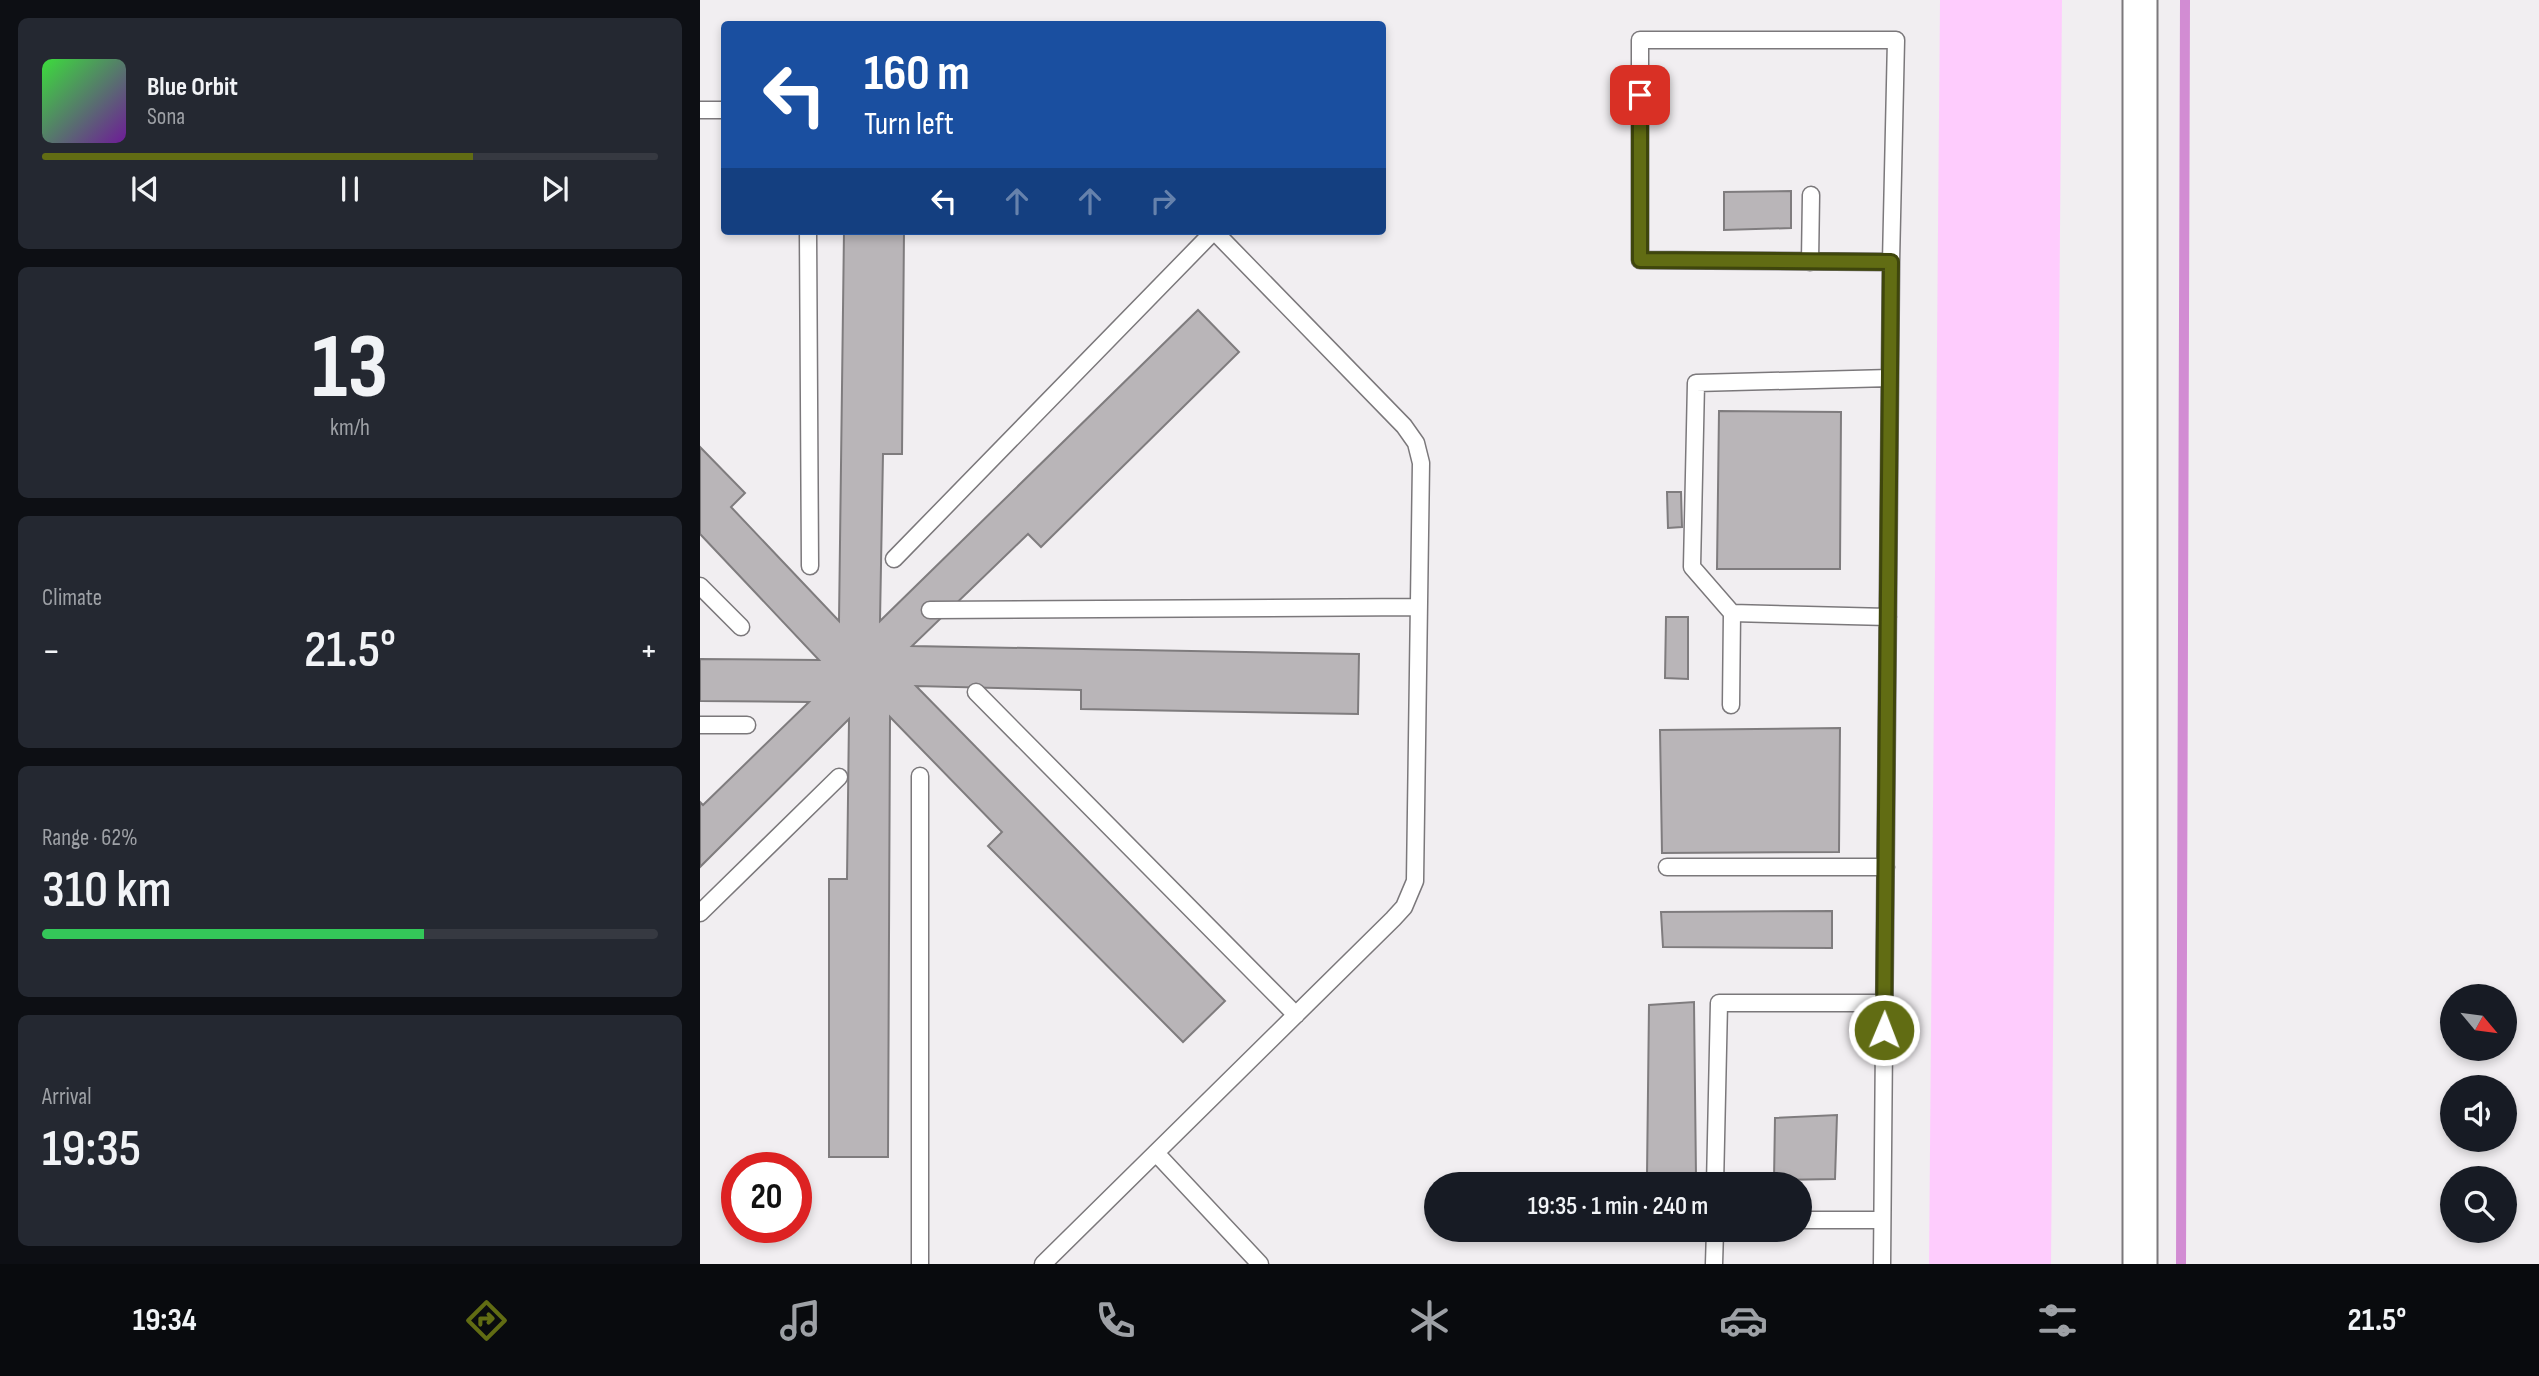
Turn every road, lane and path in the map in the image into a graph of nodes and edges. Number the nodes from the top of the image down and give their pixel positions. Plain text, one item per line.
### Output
1 (2140, 0) edge
2 (700, 110) edge
3 (721, 110) edge
4 (1811, 195) dead end
5 (808, 235) edge
6 (1210, 235) edge
7 (1218, 235) edge
8 (1810, 262) junction
9 (1891, 262) junction
10 (1890, 378) junction
11 (894, 559) dead end
12 (810, 566) dead end
13 (700, 586) edge
14 (1419, 607) junction
15 (930, 610) dead end
16 (1732, 613) junction
17 (1888, 617) junction
18 (741, 627) dead end
19 (976, 692) dead end
20 (1731, 705) dead end
21 (700, 725) edge
22 (747, 725) dead end
23 (920, 776) dead end
24 (839, 777) dead end
25 (1667, 867) dead end
26 (1886, 867) junction
27 (700, 913) edge
28 (1884, 1003) junction
29 (1296, 1015) junction
30 (1156, 1153) junction
31 (1716, 1172) edge
32 (1812, 1220) edge
33 (1882, 1220) junction
34 (1715, 1242) edge
35 (920, 1264) edge
36 (1043, 1264) edge
37 (1261, 1264) edge
38 (1714, 1264) edge
39 (1882, 1264) edge
40 (2140, 1264) edge

1 - 40 street
2 - 3 lane
4 - 8 lane
5 - 12 lane
6 - 11 lane
7 - 14 lane
8 - 9 lane
8 - 9 lane
9 - 10 lane
10 - 16 lane
10 - 17 lane
13 - 18 lane
14 - 15 lane
14 - 29 lane
16 - 17 lane
16 - 20 lane
17 - 26 lane
19 - 29 lane
21 - 22 lane
23 - 35 lane
24 - 27 lane
25 - 26 lane
26 - 28 lane
28 - 31 lane
28 - 33 lane
29 - 30 lane
30 - 36 lane
30 - 37 lane
32 - 33 lane
33 - 39 lane
34 - 38 lane

